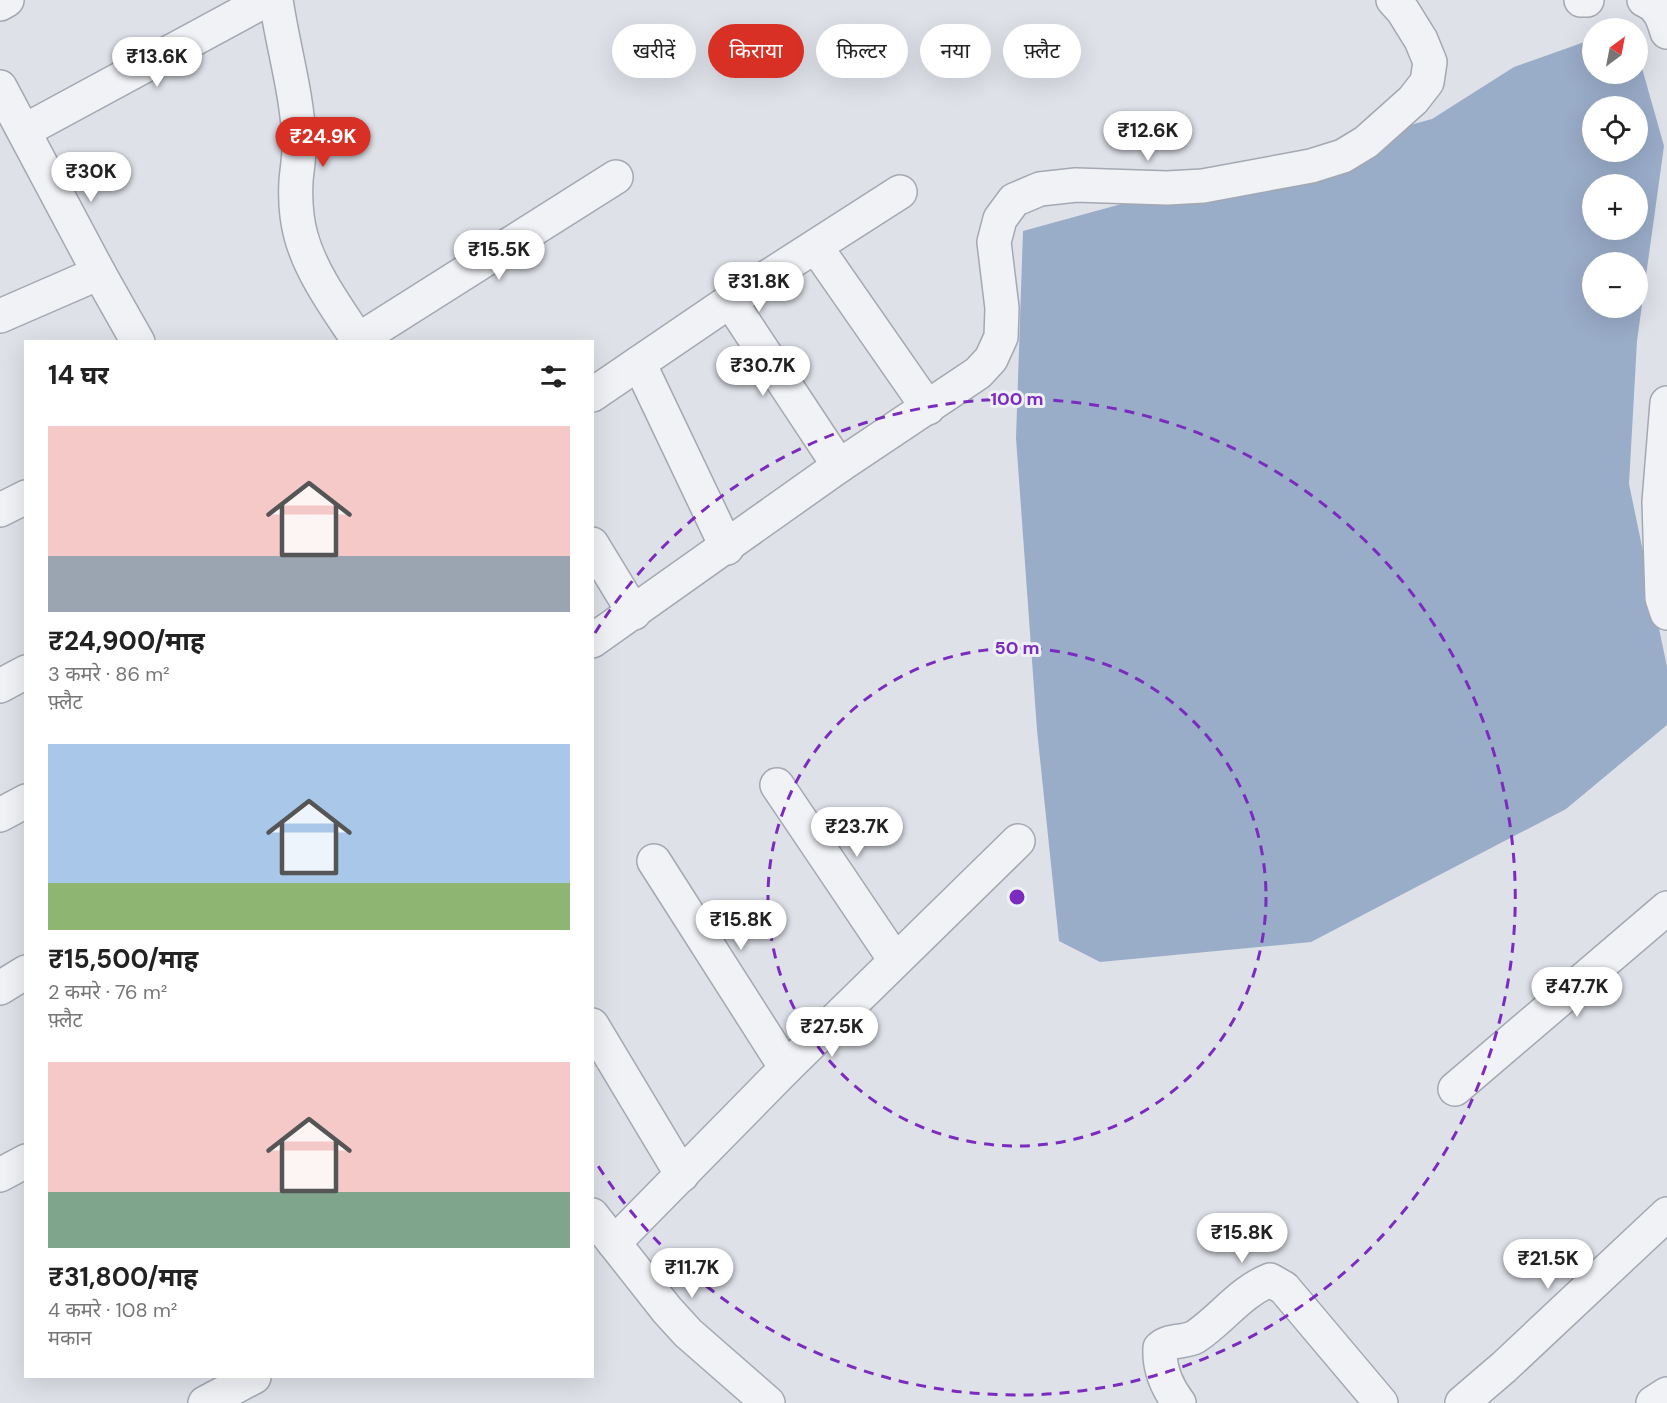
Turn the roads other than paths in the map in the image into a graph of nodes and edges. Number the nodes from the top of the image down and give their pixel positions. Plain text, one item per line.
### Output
1 (7, 0) edge
2 (266, 0) edge
3 (276, 0) edge
4 (1393, 0) edge
5 (1581, 0) edge
6 (1587, 0) edge
7 (1644, 0) edge
8 (0, 4) edge
9 (1667, 32) edge
10 (0, 87) edge
11 (24, 131) junction
12 (616, 177) dead end
13 (900, 192) dead end
14 (816, 247) junction
15 (99, 273) junction
16 (730, 301) junction
17 (0, 316) edge
18 (137, 340) edge
19 (355, 340) edge
20 (358, 340) edge
21 (639, 363) junction
22 (594, 394) edge
23 (1667, 404) edge
24 (928, 408) junction
25 (839, 466) junction
26 (24, 498) edge
27 (0, 510) edge
28 (594, 547) edge
29 (727, 548) junction
30 (634, 613) junction
31 (1667, 613) edge
32 (594, 641) edge
33 (24, 673) edge
34 (0, 686) edge
35 (777, 785) dead end
36 (24, 802) edge
37 (0, 815) edge
38 (1018, 841) dead end
39 (654, 861) dead end
40 (1667, 908) edge
41 (895, 960) junction
42 (24, 973) edge
43 (0, 988) edge
44 (594, 1027) edge
45 (786, 1068) junction
46 (1455, 1089) dead end
47 (24, 1162) edge
48 (0, 1174) edge
49 (681, 1175) junction
50 (1667, 1215) edge
51 (594, 1218) edge
52 (614, 1243) junction
53 (252, 1378) edge
54 (1667, 1394) edge
55 (205, 1403) edge
56 (768, 1403) edge
57 (1179, 1403) edge
58 (1381, 1403) edge
59 (1462, 1403) edge
60 (1653, 1403) edge

1 - 8 street
2 - 11 street
3 - 19 street
4 - 24 street
5 - 6 street
7 - 9 street
10 - 11 street
11 - 15 street
12 - 20 street
13 - 14 street
14 - 16 street
14 - 24 street
15 - 17 street
15 - 18 street
16 - 21 street
16 - 25 street
21 - 22 street
21 - 29 street
23 - 31 street
24 - 25 street
25 - 29 street
26 - 27 street
28 - 30 street
29 - 30 street
30 - 32 street
33 - 34 street
35 - 41 street
36 - 37 street
38 - 41 street
39 - 45 street
40 - 46 street
41 - 45 street
42 - 43 street
44 - 49 street
45 - 49 street
47 - 48 street
49 - 52 street
50 - 59 street
51 - 52 street
52 - 56 street
53 - 55 street
54 - 60 street
57 - 58 street

